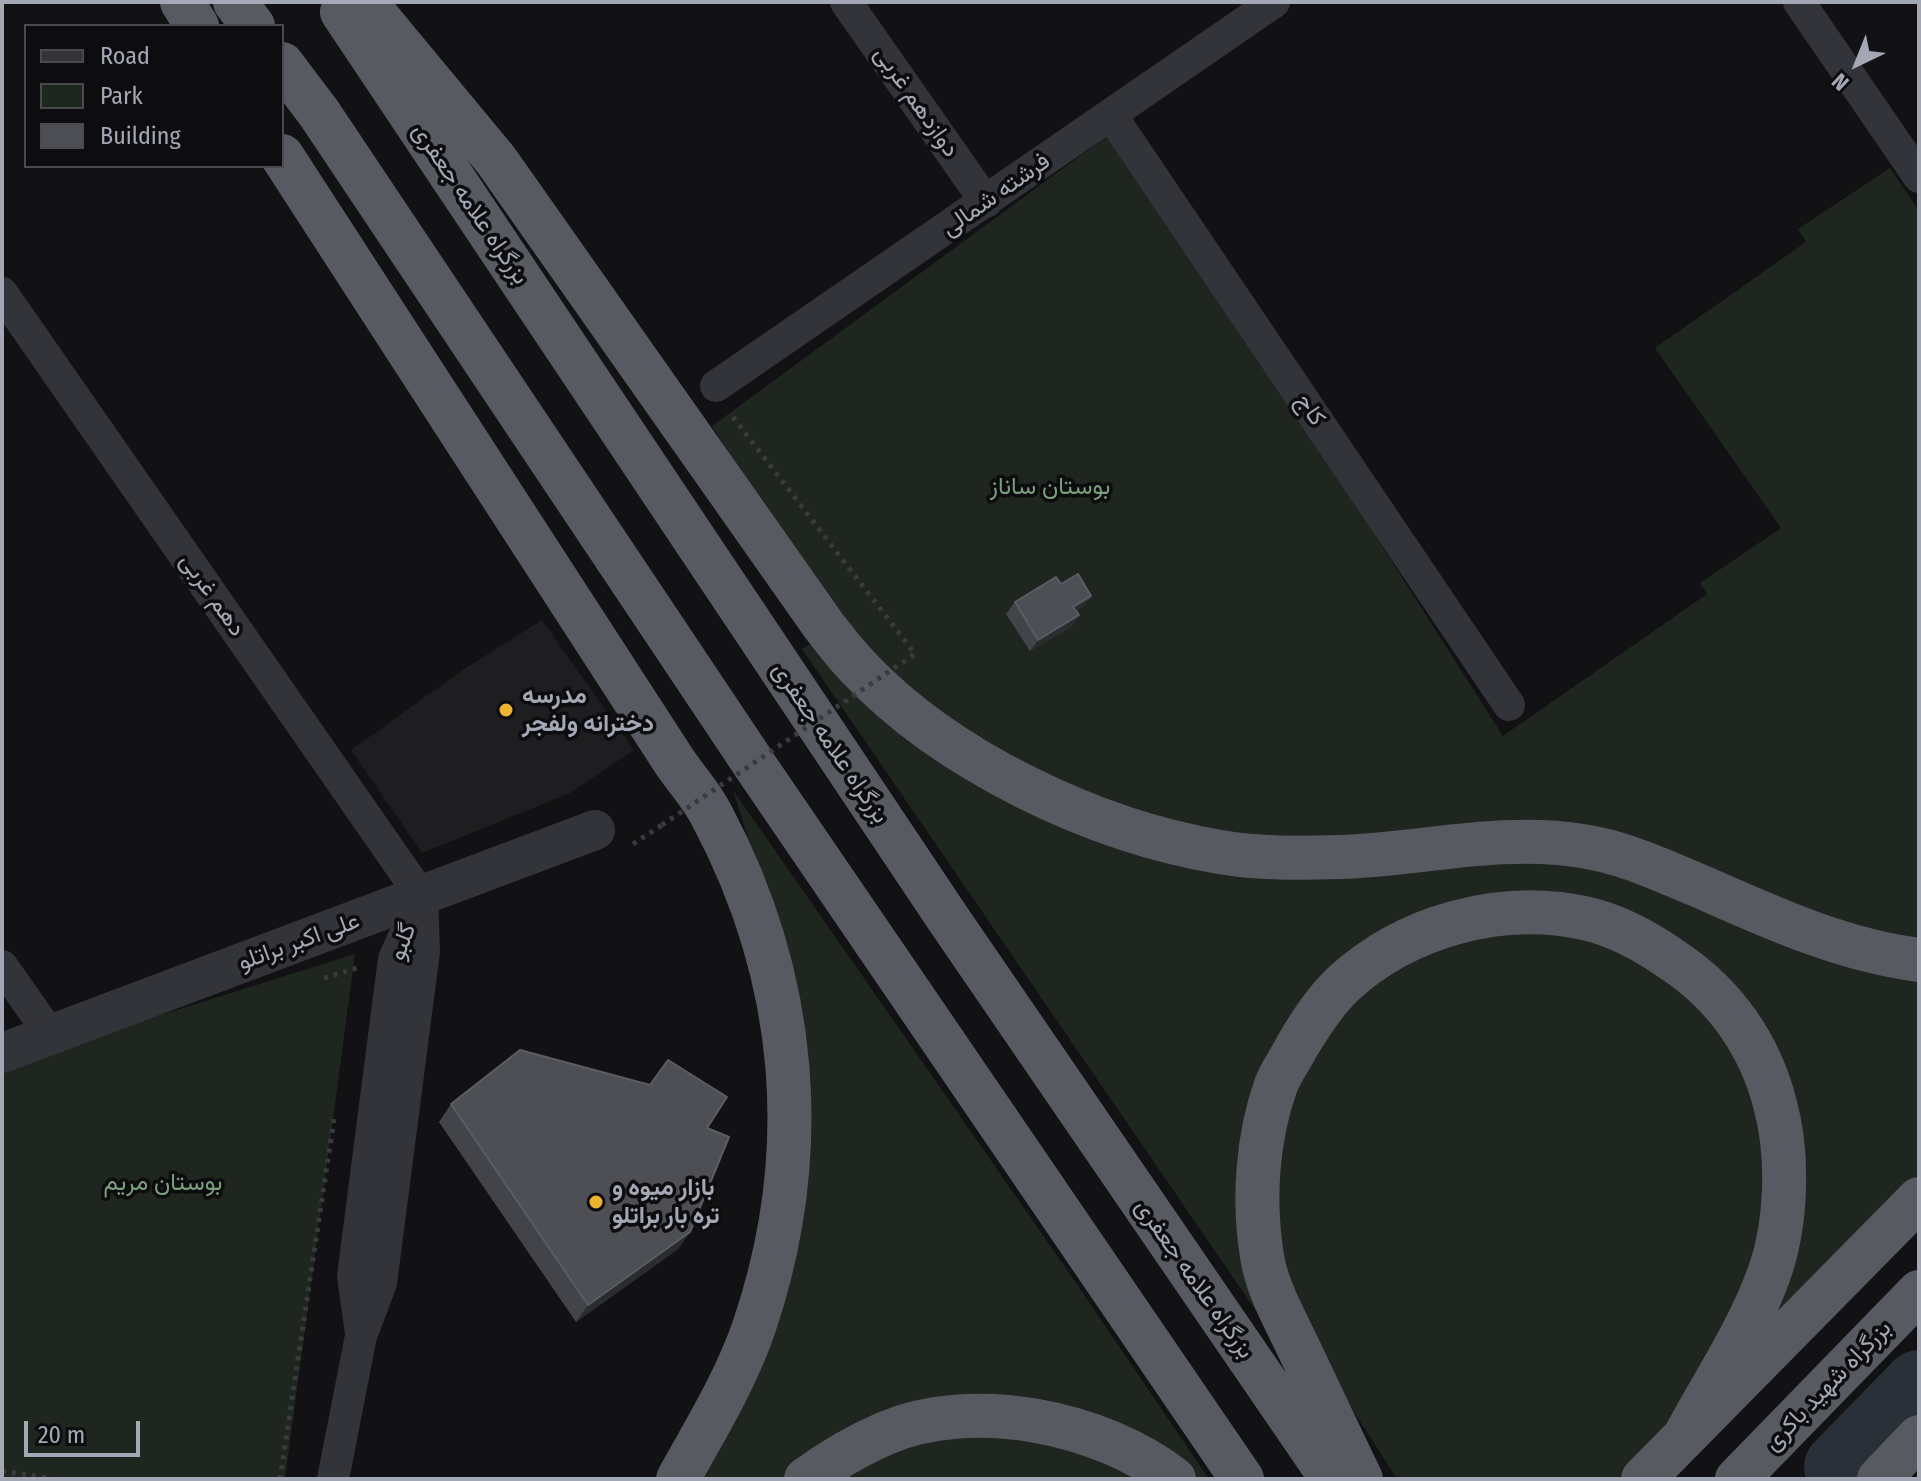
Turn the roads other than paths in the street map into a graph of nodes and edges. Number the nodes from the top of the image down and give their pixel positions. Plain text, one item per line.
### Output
1 (182, 2) edge
2 (235, 2) edge
3 (335, 2) edge
4 (365, 2) edge
5 (846, 2) edge
6 (1274, 2) edge
7 (1799, 2) edge
8 (196, 24) edge
9 (252, 24) edge
10 (284, 67) edge
11 (1111, 115) junction
12 (284, 159) edge
13 (1919, 177) edge
14 (986, 202) junction
15 (2, 293) edge
16 (716, 386) dead end
17 (1509, 705) dead end
18 (595, 830) dead end
19 (422, 897) junction
20 (1919, 960) edge
21 (2, 966) edge
22 (50, 1034) junction
23 (2, 1053) edge
24 (1919, 1199) edge
25 (1919, 1292) edge
26 (1686, 1434) junction
27 (1919, 1439) edge
28 (333, 1479) edge
29 (678, 1479) edge
30 (806, 1479) edge
31 (1174, 1479) edge
32 (1242, 1479) edge
33 (1332, 1479) edge
34 (1361, 1479) edge
35 (1643, 1479) edge
36 (1737, 1479) edge
37 (1879, 1479) edge
38 (1898, 1479) edge

1 - 8 highway
2 - 9 highway
3 - 33 highway, بزرگراه علامه جعفری
4 - 20 highway
5 - 14 street, دوازدهم غربی
6 - 11 street, فرشته شمالی
7 - 13 street
10 - 32 highway
11 - 14 street, فرشته شمالی
11 - 17 street, کاج
12 - 29 highway
14 - 16 street, فرشته شمالی
15 - 19 street, دهم غربی
18 - 19 street, علی اکبر براتلو
19 - 22 street, علی اکبر براتلو
19 - 28 street, گلبو
21 - 22 street
22 - 23 street, علی اکبر براتلو
24 - 26 highway
25 - 36 highway, بزرگراه شهید باکری
26 - 34 highway
26 - 35 highway
27 - 37 highway
27 - 38 highway
30 - 31 highway

